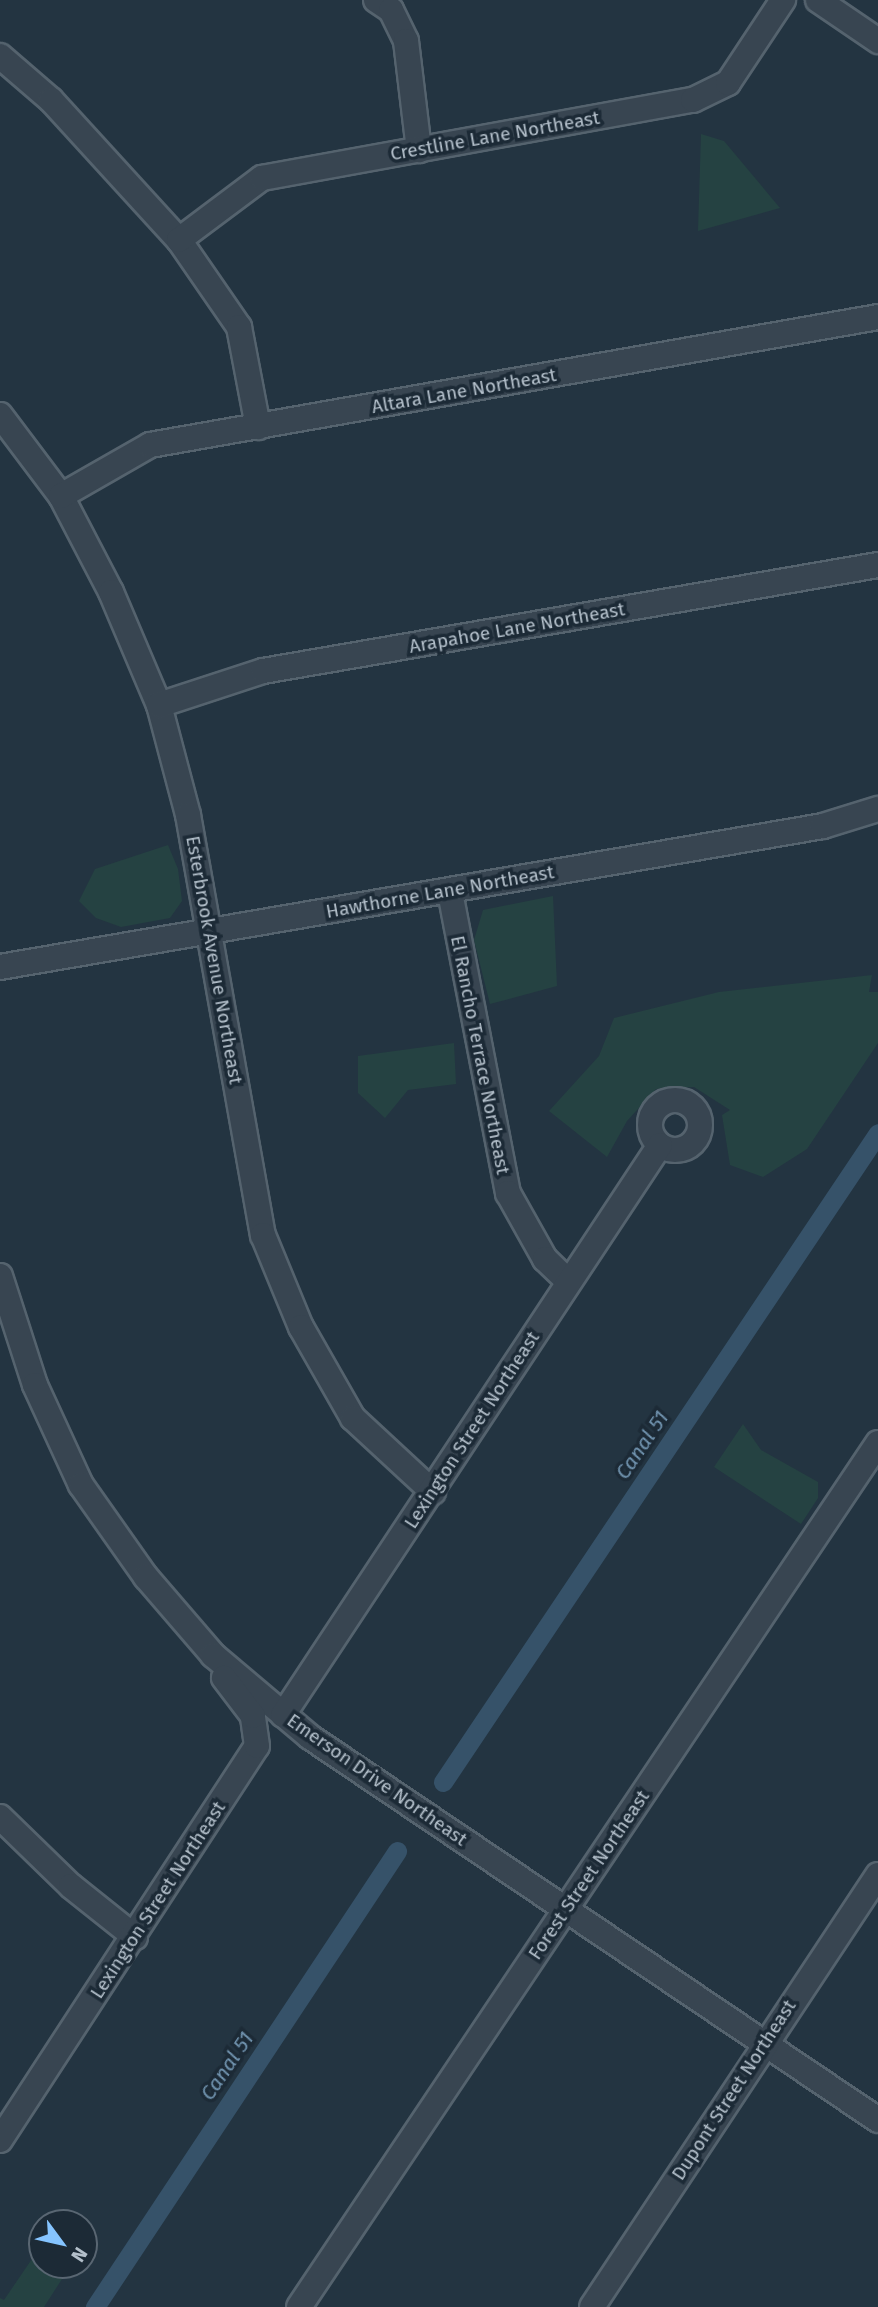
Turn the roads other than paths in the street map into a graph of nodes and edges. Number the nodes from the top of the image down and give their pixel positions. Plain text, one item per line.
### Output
1 (376, 0) edge
2 (783, 0) edge
3 (818, 0) edge
4 (878, 41) edge
5 (0, 56) edge
6 (419, 150) junction
7 (179, 240) junction
8 (878, 317) edge
9 (0, 415) edge
10 (258, 427) junction
11 (61, 496) junction
12 (878, 565) edge
13 (159, 705) junction
14 (878, 808) edge
15 (450, 892) junction
16 (210, 931) junction
17 (0, 967) edge
18 (660, 1145) dead end
19 (0, 1276) edge
20 (569, 1282) junction
21 (878, 1443) edge
22 (433, 1492) junction
23 (214, 1655) junction
24 (284, 1715) junction
25 (0, 1817) edge
26 (878, 1875) edge
27 (566, 1910) junction
28 (135, 1937) junction
29 (763, 2043) junction
30 (878, 2120) edge
31 (0, 2140) edge
32 (299, 2307) edge
33 (592, 2307) edge

1 - 6 street
2 - 6 street, Crestline Lane Northeast
3 - 4 street
5 - 7 street
6 - 7 street, Crestline Lane Northeast
7 - 10 street
8 - 10 street, Altara Lane Northeast
9 - 11 street, Esterbrook Avenue Northeast
10 - 11 street, Altara Lane Northeast
11 - 13 street, Esterbrook Avenue Northeast
12 - 13 street, Arapahoe Lane Northeast
13 - 16 street, Esterbrook Avenue Northeast
14 - 15 street, Hawthorne Lane Northeast
15 - 16 street, Hawthorne Lane Northeast
15 - 20 street, El Rancho Terrace Northeast
16 - 17 street, Hawthorne Lane Northeast
16 - 22 street, Esterbrook Avenue Northeast
18 - 20 street, Lexington Street Northeast
19 - 23 street, Emerson Drive Northeast
20 - 22 street, Lexington Street Northeast
21 - 27 street, Forest Street Northeast
22 - 24 street, Lexington Street Northeast
23 - 24 street, Emerson Drive Northeast
23 - 28 street, Lexington Street Northeast
24 - 27 street, Emerson Drive Northeast
25 - 28 street
26 - 29 street, Dupont Street Northeast
27 - 29 street, Emerson Drive Northeast
27 - 32 street, Forest Street Northeast
28 - 31 street, Lexington Street Northeast
29 - 30 street, Emerson Drive Northeast
29 - 33 street, Dupont Street Northeast

